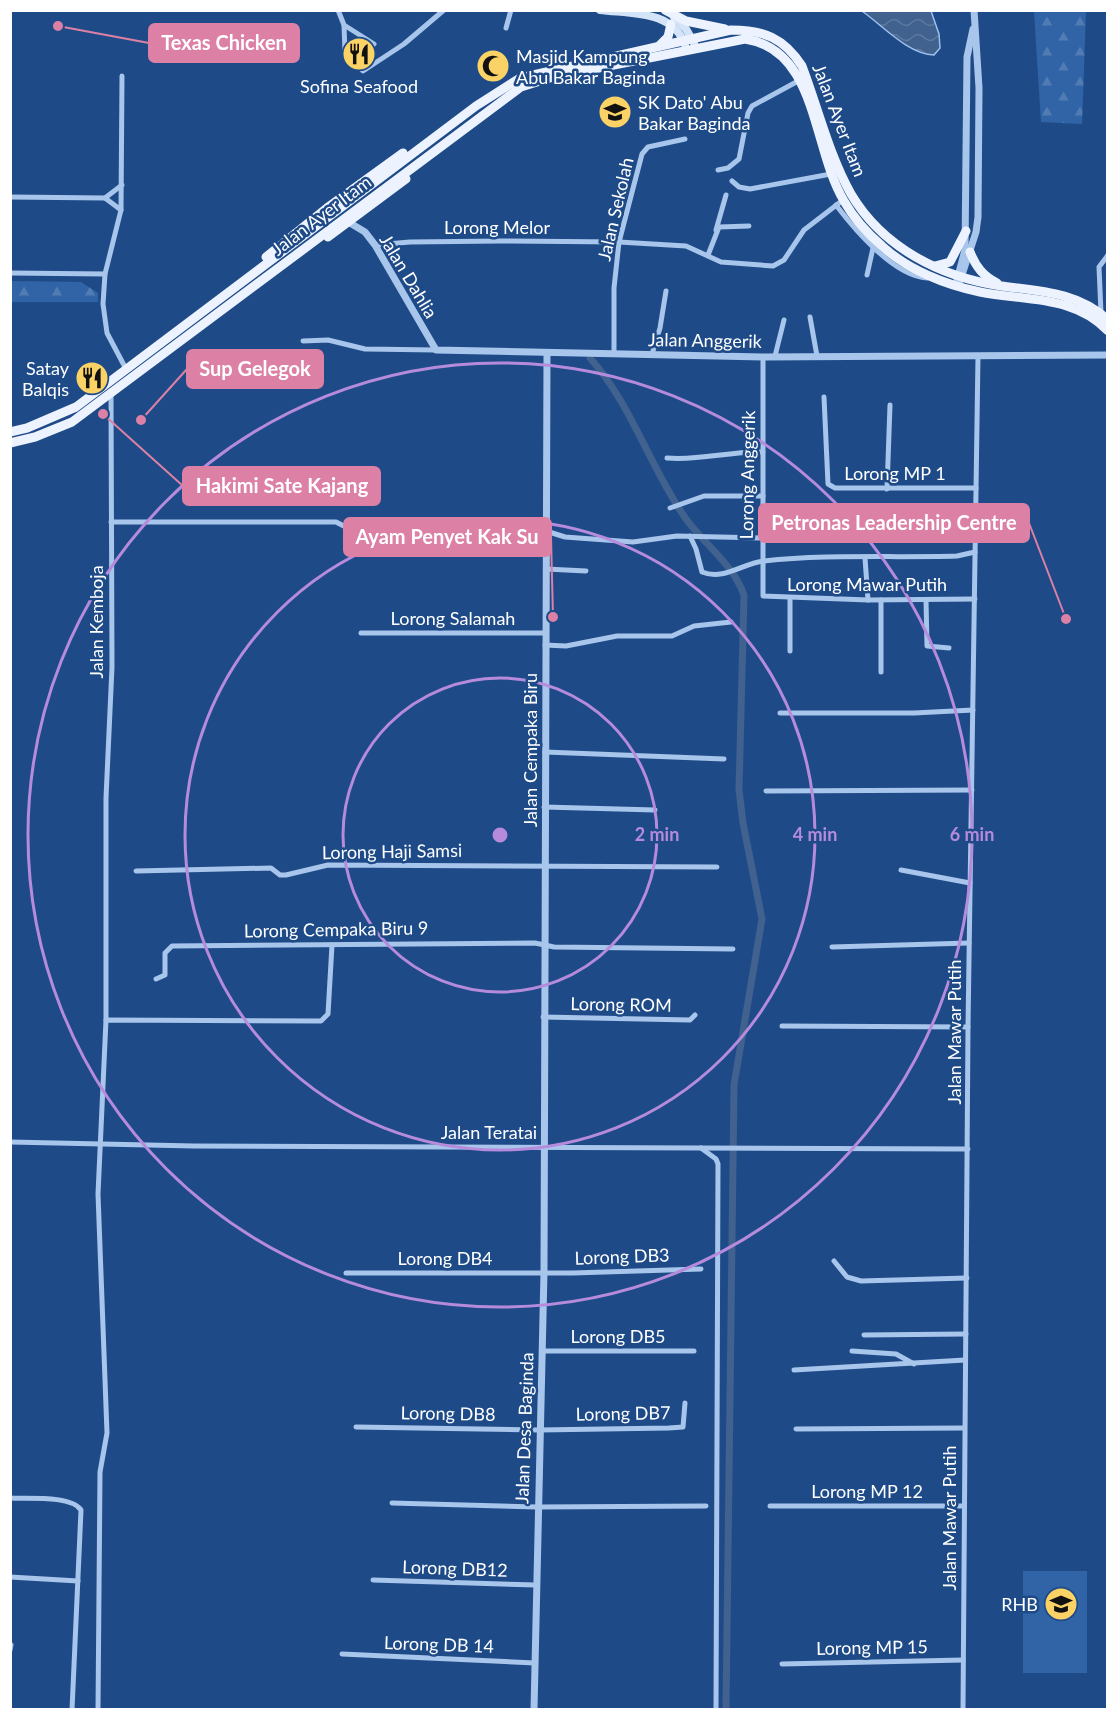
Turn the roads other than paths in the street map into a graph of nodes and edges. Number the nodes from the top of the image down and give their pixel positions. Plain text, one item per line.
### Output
1 (338, 10) edge
2 (444, 10) edge
3 (511, 10) edge
4 (600, 10) edge
5 (664, 10) edge
6 (974, 10) edge
7 (974, 21) junction
8 (671, 24) junction
9 (344, 25) junction
10 (506, 28) dead end
11 (731, 30) junction
12 (374, 44) dead end
13 (689, 44) junction
14 (660, 45) junction
15 (122, 76) dead end
16 (800, 80) junction
17 (979, 112) junction
18 (968, 113) junction
19 (473, 121) junction
20 (686, 139) dead end
21 (718, 170) dead end
22 (831, 174) junction
23 (732, 181) dead end
24 (122, 185) junction
25 (726, 195) dead end
26 (10, 197) edge
27 (105, 198) junction
28 (839, 203) junction
29 (121, 210) junction
30 (350, 224) junction
31 (749, 226) dead end
32 (715, 231) junction
33 (966, 231) junction
34 (619, 242) junction
35 (375, 245) junction
36 (873, 248) junction
37 (970, 252) junction
38 (708, 255) junction
39 (1107, 255) edge
40 (930, 266) junction
41 (273, 272) junction
42 (10, 273) edge
43 (105, 274) junction
44 (867, 275) dead end
45 (941, 280) junction
46 (958, 280) junction
47 (1004, 286) junction
48 (666, 291) dead end
49 (1098, 292) junction
50 (1085, 302) junction
51 (1104, 316) edge
52 (810, 317) dead end
53 (784, 320) dead end
54 (1107, 331) edge
55 (303, 341) dead end
56 (436, 350) junction
57 (547, 353) junction
58 (615, 354) junction
59 (652, 354) junction
60 (1107, 355) edge
61 (775, 356) junction
62 (817, 356) junction
63 (978, 356) junction
64 (763, 357) junction
65 (126, 369) junction
66 (111, 394) junction
67 (824, 398) dead end
68 (890, 405) dead end
69 (10, 432) edge
70 (10, 443) edge
71 (763, 452) junction
72 (667, 458) dead end
73 (976, 488) junction
74 (887, 489) junction
75 (763, 496) junction
76 (674, 506) dead end
77 (111, 522) junction
78 (546, 529) junction
79 (690, 537) junction
80 (762, 538) junction
81 (975, 552) junction
82 (865, 558) junction
83 (762, 561) junction
84 (546, 569) junction
85 (586, 572) dead end
86 (762, 593) joint
87 (790, 598) junction
88 (975, 599) junction
89 (868, 600) junction
90 (881, 600) junction
91 (926, 600) junction
92 (731, 622) dead end
93 (361, 633) dead end
94 (545, 633) junction
95 (545, 645) junction
96 (949, 648) dead end
97 (790, 651) dead end
98 (882, 672) dead end
99 (973, 710) junction
100 (780, 713) dead end
101 (545, 752) junction
102 (724, 759) dead end
103 (972, 790) junction
104 (766, 792) dead end
105 (544, 807) junction
106 (656, 810) dead end
107 (544, 865) junction
108 (717, 867) dead end
109 (901, 870) dead end
110 (136, 871) dead end
111 (970, 883) junction
112 (969, 943) junction
113 (332, 945) junction
114 (544, 945) junction
115 (832, 947) dead end
116 (733, 949) dead end
117 (156, 979) dead end
118 (695, 1015) dead end
119 (543, 1017) junction
120 (106, 1020) junction
121 (782, 1026) dead end
122 (968, 1027) junction
123 (10, 1142) edge
124 (100, 1145) junction
125 (543, 1147) junction
126 (700, 1148) junction
127 (968, 1149) junction
128 (834, 1261) dead end
129 (701, 1269) dead end
130 (544, 1272) junction
131 (346, 1273) dead end
132 (967, 1278) junction
133 (966, 1334) junction
134 (864, 1335) dead end
135 (542, 1351) junction
136 (694, 1351) dead end
137 (852, 1351) dead end
138 (965, 1360) junction
139 (915, 1365) junction
140 (794, 1370) dead end
141 (685, 1403) dead end
142 (356, 1426) dead end
143 (964, 1428) junction
144 (796, 1429) dead end
145 (539, 1430) junction
146 (10, 1498) edge
147 (392, 1503) dead end
148 (706, 1506) dead end
149 (770, 1506) dead end
150 (964, 1506) junction
151 (537, 1507) junction
152 (10, 1577) edge
153 (374, 1580) dead end
154 (78, 1581) junction
155 (536, 1585) junction
156 (11, 1645) edge
157 (10, 1650) edge
158 (342, 1654) dead end
159 (963, 1660) junction
160 (535, 1663) junction
161 (782, 1665) dead end
162 (72, 1710) edge
163 (98, 1710) edge
164 (534, 1710) edge
165 (716, 1710) edge
166 (963, 1710) edge

1 - 9 street
2 - 9 street
3 - 10 street
4 - 8 main road
5 - 11 main road
5 - 13 main road
6 - 7 street
7 - 17 street
7 - 18 street
8 - 13 main road
8 - 14 main road
9 - 12 street
11 - 13 main road, Jalan Ayer Itam
11 - 40 main road, Jalan Ayer Itam
13 - 14 main road
13 - 16 main road, Jalan Ayer Itam
13 - 19 main road, Jalan Ayer Itam
14 - 65 main road
15 - 24 street
16 - 21 street
16 - 22 main road, Jalan Ayer Itam
17 - 18 street
17 - 37 street
18 - 33 street
19 - 30 main road
19 - 41 main road, Jalan Ayer Itam
20 - 34 street, Jalan Sekolah
22 - 23 street
22 - 28 main road, Jalan Ayer Itam
24 - 27 street
24 - 29 street
25 - 32 street
26 - 27 street
27 - 29 street
28 - 36 street
28 - 38 street, Lorong Melor
28 - 45 main road, Jalan Ayer Itam
29 - 43 street
30 - 35 street, Jalan Dahlia
30 - 41 main road
31 - 32 street
32 - 38 street
33 - 40 main road
33 - 46 street
34 - 35 street, Lorong Melor
34 - 38 street, Lorong Melor
34 - 58 street, Jalan Sekolah
35 - 56 street, Jalan Dahlia
36 - 44 street
36 - 45 street
37 - 46 street
37 - 47 main road
39 - 49 street
40 - 46 main road, Jalan Ayer Itam
41 - 66 main road, Jalan Ayer Itam
42 - 43 street
43 - 65 street
45 - 46 main road, Jalan Ayer Itam
46 - 47 main road, Jalan Ayer Itam
46 - 54 main road, Jalan Ayer Itam
47 - 50 main road, Jalan Ayer Itam
48 - 59 street
49 - 50 street
49 - 51 street
50 - 51 main road, Jalan Ayer Itam
52 - 62 street
53 - 61 street
55 - 56 street, Jalan Anggerik
56 - 57 street, Jalan Anggerik
57 - 58 street, Jalan Anggerik
57 - 78 street, Jalan Cempaka Biru
58 - 59 street, Jalan Anggerik
59 - 64 street, Jalan Anggerik
60 - 63 street, Jalan Anggerik
61 - 62 street, Jalan Anggerik
61 - 64 street, Jalan Anggerik
62 - 63 street, Jalan Anggerik
63 - 73 street, Jalan Mawar Putih
64 - 71 street, Lorong Anggerik
65 - 69 main road
66 - 70 main road, Jalan Ayer Itam
66 - 77 street, Jalan Kemboja
67 - 74 street, Lorong MP 1
68 - 74 street
71 - 72 street
71 - 75 street, Lorong Anggerik
73 - 74 street, Lorong MP 1
73 - 81 street, Jalan Mawar Putih
75 - 76 street
75 - 80 street, Lorong Anggerik
77 - 78 street
77 - 120 street, Jalan Kemboja
78 - 79 street
78 - 84 street, Jalan Cempaka Biru
79 - 80 street
79 - 83 street
80 - 83 street, Lorong Anggerik
81 - 82 street
81 - 88 street, Jalan Mawar Putih
82 - 83 street
82 - 89 street
83 - 86 street, Lorong Anggerik
84 - 85 street
84 - 94 street, Jalan Cempaka Biru
86 - 87 street, Lorong Mawar Putih
87 - 89 street, Lorong Mawar Putih
87 - 97 street
88 - 91 street, Lorong Mawar Putih
88 - 99 street, Jalan Mawar Putih
89 - 90 street, Lorong Mawar Putih
90 - 91 street, Lorong Mawar Putih
90 - 98 street
91 - 96 street
92 - 95 street
93 - 94 street, Lorong Salamah
94 - 95 street, Jalan Cempaka Biru
95 - 101 street, Jalan Cempaka Biru
99 - 100 street
99 - 103 street, Jalan Mawar Putih
101 - 102 street
101 - 105 street, Jalan Cempaka Biru
103 - 104 street
103 - 111 street, Jalan Mawar Putih
105 - 106 street
105 - 107 street, Jalan Cempaka Biru
107 - 108 street, Lorong Haji Samsi
107 - 110 street, Lorong Haji Samsi
107 - 114 street, Jalan Cempaka Biru
109 - 111 street
111 - 112 street, Jalan Mawar Putih
112 - 115 street
112 - 122 street, Jalan Mawar Putih
113 - 114 street, Lorong Cempaka Biru 9
113 - 117 street, Lorong Cempaka Biru 9
113 - 120 street
114 - 116 street, Lorong Cempaka Biru 9
114 - 119 street, Jalan Cempaka Biru
118 - 119 street, Lorong ROM
119 - 125 street, Jalan Cempaka Biru
120 - 124 street, Jalan Kemboja
121 - 122 street
122 - 127 street, Jalan Mawar Putih
123 - 124 street, Jalan Teratai
124 - 125 street, Jalan Teratai
124 - 163 street, Jalan Kemboja
125 - 126 street, Jalan Teratai
125 - 130 street, Jalan Desa Baginda
126 - 127 street, Jalan Teratai
126 - 165 street
127 - 132 street, Jalan Mawar Putih
128 - 132 street
129 - 130 street, Lorong DB3
130 - 131 street, Lorong DB4
130 - 135 street, Jalan Desa Baginda
132 - 133 street, Jalan Mawar Putih
133 - 134 street
133 - 138 street, Jalan Mawar Putih
135 - 136 street, Lorong DB5
135 - 145 street, Jalan Desa Baginda
137 - 139 street
138 - 139 street
138 - 143 street, Jalan Mawar Putih
139 - 140 street
141 - 145 street, Lorong DB7
142 - 145 street, Lorong DB8
143 - 144 street
143 - 150 street, Jalan Mawar Putih
145 - 151 street, Jalan Desa Baginda
146 - 154 street
147 - 151 street
148 - 151 street
149 - 150 street, Lorong MP 12
150 - 159 street, Jalan Mawar Putih
151 - 155 street, Jalan Desa Baginda
152 - 154 street
153 - 155 street, Lorong DB12
154 - 162 street
155 - 160 street, Jalan Desa Baginda
156 - 157 street
158 - 160 street, Lorong DB 14
159 - 161 street, Lorong MP 15
159 - 166 street, Jalan Mawar Putih
160 - 164 street, Jalan Desa Baginda

